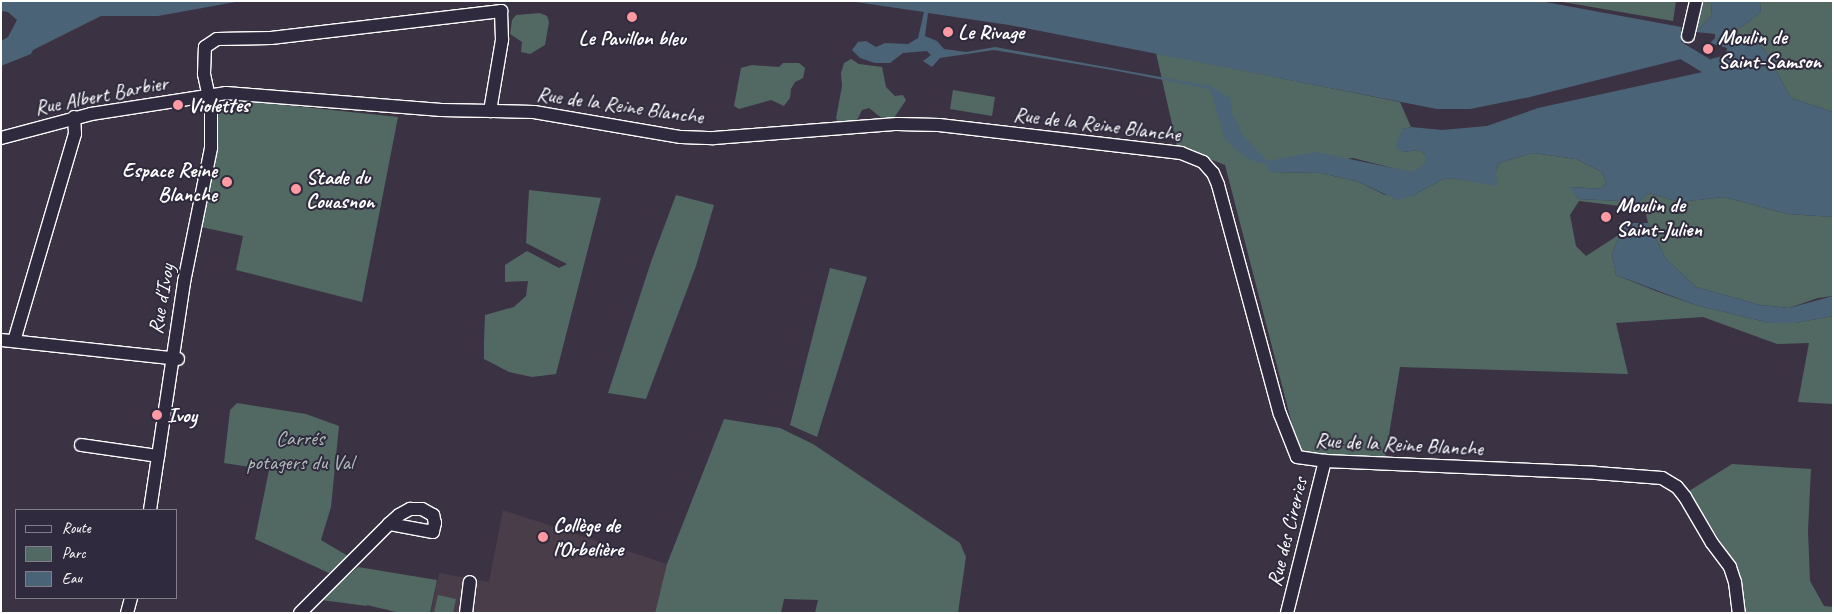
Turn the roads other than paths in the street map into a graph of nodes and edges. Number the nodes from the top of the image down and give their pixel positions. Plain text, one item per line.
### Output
1 (1696, 1) edge
2 (1688, 36) dead end
3 (209, 95) junction
4 (490, 111) junction
5 (74, 118) junction
6 (1, 138) edge
7 (7, 340) edge
8 (176, 359) junction
9 (81, 445) dead end
10 (158, 456) junction
11 (1325, 461) junction
12 (150, 509) edge
13 (389, 524) dead end
14 (470, 582) dead end
15 (131, 599) edge
16 (127, 613) edge
17 (300, 613) edge
18 (466, 613) edge
19 (1287, 613) edge
20 (1739, 613) edge

1 - 2 street
3 - 4 street, Rue de la Reine Blanche
3 - 4 street, Rue d'Ivoy
3 - 5 street, Rue Albert Barbier
3 - 8 street, Rue d'Ivoy
4 - 11 street, Rue de la Reine Blanche
5 - 6 street, Rue Albert Barbier
5 - 7 street
7 - 8 street
8 - 10 street, Rue d'Ivoy
9 - 10 street
10 - 12 street, Rue d'Ivoy
11 - 19 street, Rue des Cireries
11 - 20 street, Rue de la Reine Blanche
13 - 17 street
14 - 18 street
15 - 16 street

